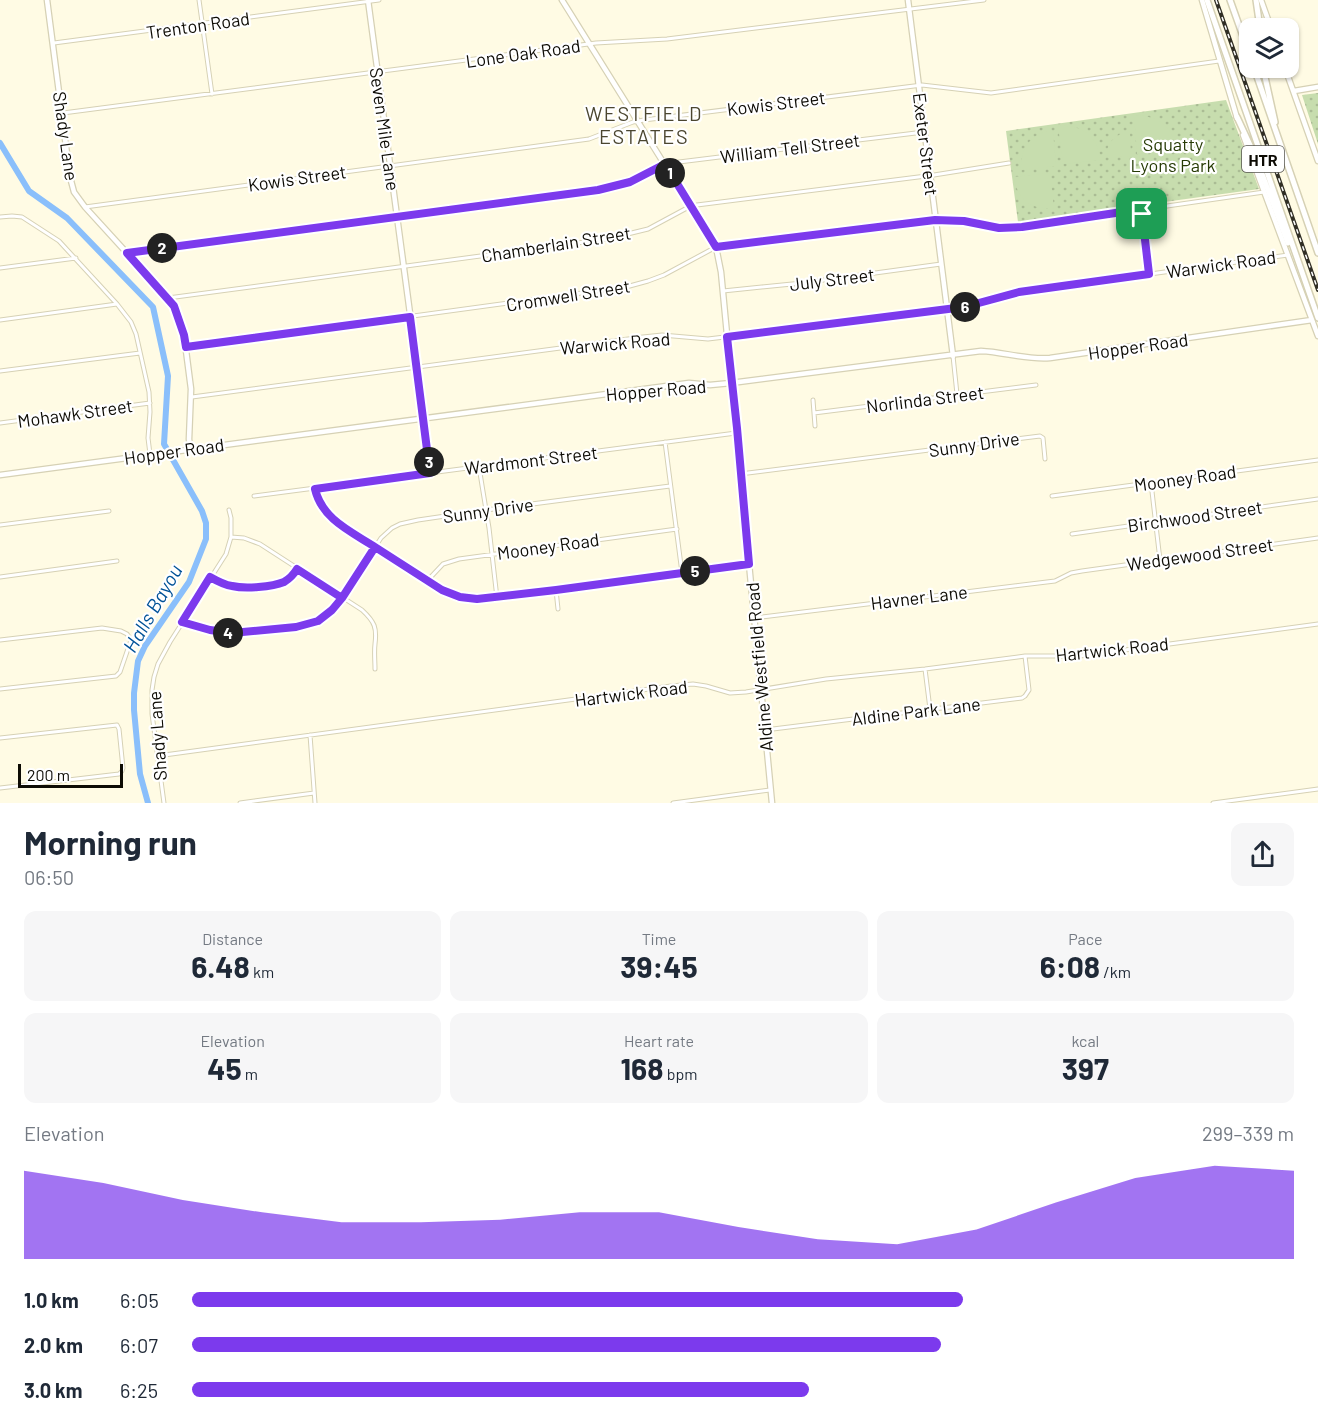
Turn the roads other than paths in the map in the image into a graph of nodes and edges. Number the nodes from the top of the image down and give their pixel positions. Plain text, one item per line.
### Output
1 (47, 0) edge
2 (199, 0) edge
3 (379, 0) edge
4 (562, 0) edge
5 (908, 0) edge
6 (984, 0) edge
7 (1202, 0) edge
8 (1207, 0) edge
9 (1230, 0) edge
10 (1256, 0) edge
11 (1261, 0) edge
12 (368, 1) edge
13 (909, 9) junction
14 (1259, 18) edge
15 (1267, 18) edge
16 (201, 24) junction
17 (1239, 25) edge
18 (53, 44) junction
19 (589, 44) junction
20 (1221, 61) junction
21 (377, 72) junction
22 (1257, 78) edge
23 (1266, 78) edge
24 (1289, 78) edge
25 (918, 86) junction
26 (1318, 87) edge
27 (1294, 91) junction
28 (212, 94) junction
29 (63, 113) junction
30 (1237, 117) junction
31 (638, 121) junction
32 (924, 132) junction
33 (1277, 136) junction
34 (1318, 161) edge
35 (1009, 163) dead end
36 (665, 164) junction
37 (390, 165) junction
38 (930, 175) junction
39 (1264, 192) junction
40 (692, 206) junction
41 (85, 207) junction
42 (1142, 209) junction
43 (397, 216) junction
44 (0, 217) edge
45 (935, 220) junction
46 (716, 247) junction
47 (127, 253) junction
48 (1318, 253) edge
49 (1288, 255) junction
50 (76, 258) junction
51 (1299, 263) junction
52 (941, 264) junction
53 (404, 266) junction
54 (0, 268) edge
55 (1149, 274) junction
56 (723, 291) junction
57 (168, 298) junction
58 (117, 304) junction
59 (946, 310) junction
60 (410, 317) junction
61 (1315, 319) edge
62 (0, 320) edge
63 (1318, 336) edge
64 (727, 337) junction
65 (186, 347) junction
66 (140, 353) junction
67 (952, 356) junction
68 (417, 367) junction
69 (0, 371) edge
70 (731, 383) junction
71 (1036, 385) dead end
72 (957, 394) junction
73 (192, 397) junction
74 (813, 400) dead end
75 (150, 402) junction
76 (814, 413) junction
77 (424, 418) junction
78 (0, 423) edge
79 (815, 426) dead end
80 (737, 433) junction
81 (665, 442) junction
82 (190, 449) junction
83 (150, 454) junction
84 (1045, 459) dead end
85 (1318, 460) edge
86 (479, 467) junction
87 (430, 473) junction
88 (740, 474) junction
89 (0, 475) edge
90 (1151, 483) junction
91 (670, 486) junction
92 (315, 489) junction
93 (254, 496) dead end
94 (1052, 496) dead end
95 (1318, 499) edge
96 (229, 510) dead end
97 (486, 510) junction
98 (109, 511) dead end
99 (1156, 522) junction
100 (0, 525) edge
101 (677, 529) junction
102 (1072, 534) dead end
103 (231, 537) junction
104 (1318, 538) edge
105 (375, 547) junction
106 (492, 554) junction
107 (1160, 560) junction
108 (117, 561) dead end
109 (749, 564) junction
110 (297, 569) junction
111 (1082, 571) joint
112 (682, 573) junction
113 (0, 577) edge
114 (210, 577) junction
115 (428, 580) junction
116 (556, 590) junction
117 (342, 598) junction
118 (497, 598) junction
119 (558, 609) dead end
120 (754, 618) junction
121 (182, 622) junction
122 (1318, 624) edge
123 (0, 640) edge
124 (1025, 656) junction
125 (375, 669) dead end
126 (925, 669) junction
127 (0, 689) edge
128 (761, 689) junction
129 (930, 709) junction
130 (765, 730) junction
131 (310, 735) junction
132 (0, 738) edge
133 (157, 756) junction
134 (0, 788) edge
135 (1318, 789) edge
136 (770, 790) junction
137 (314, 793) junction
138 (164, 803) edge
139 (240, 803) edge
140 (315, 803) edge
141 (672, 803) edge
142 (772, 803) edge
143 (1213, 803) edge

1 - 18 main road, Shady Lane
2 - 16 street
3 - 12 street, Trenton Road
4 - 19 main road, Aldine Westfield Road
5 - 13 main road, Exeter Street
6 - 13 street, Lone Oak Road
7 - 20 main road
8 - 51 highway, HTR
9 - 17 highway
10 - 14 highway
11 - 15 main road
12 - 16 street, Trenton Road
12 - 21 main road, Seven Mile Lane
13 - 19 street, Lone Oak Road
13 - 25 main road, Exeter Street
16 - 18 street, Trenton Road
16 - 28 street
18 - 29 main road, Shady Lane
19 - 21 street, Lone Oak Road
19 - 31 main road, Aldine Westfield Road
20 - 25 street, Kowis Street
20 - 30 main road
21 - 28 street, Lone Oak Road
21 - 37 main road, Seven Mile Lane
22 - 33 highway, HTR
23 - 33 highway
24 - 27 main road
25 - 31 street, Kowis Street
25 - 32 main road, Exeter Street
26 - 27 main road
27 - 34 main road
28 - 29 street, Lone Oak Road
29 - 41 main road, Shady Lane
30 - 39 main road
30 - 51 highway
31 - 36 main road, Aldine Westfield Road
31 - 37 street, Kowis Street
32 - 36 street, William Tell Street
32 - 38 main road, Exeter Street
33 - 48 highway, HTR
35 - 38 street, Chamberlain Street
36 - 40 main road, Aldine Westfield Road
36 - 43 street, William Tell Street
37 - 41 street, Kowis Street
37 - 43 main road, Seven Mile Lane
38 - 40 street, Chamberlain Street
38 - 45 main road, Exeter Street
39 - 42 street, Cromwell Street
39 - 49 main road
40 - 46 main road, Aldine Westfield Road
40 - 53 street, Chamberlain Street
41 - 47 main road, Shady Lane
42 - 45 street, Cromwell Street
42 - 55 street
43 - 47 street, William Tell Street
43 - 53 main road, Seven Mile Lane
44 - 50 street
45 - 46 street, Cromwell Street
45 - 52 main road, Exeter Street
46 - 56 main road, Aldine Westfield Road
46 - 60 street, Cromwell Street
47 - 57 main road, Shady Lane
49 - 55 street, Warwick Road
49 - 61 main road
50 - 54 street
50 - 58 street
51 - 61 highway, HTR
52 - 56 street, July Street
52 - 59 main road, Exeter Street
53 - 57 street, Chamberlain Street
53 - 60 main road, Seven Mile Lane
55 - 59 street, Warwick Road
56 - 64 main road, Aldine Westfield Road
57 - 65 main road, Shady Lane
58 - 62 street
58 - 66 street
59 - 64 street, Warwick Road
59 - 67 main road, Exeter Street
60 - 65 street, Cromwell Street
60 - 68 main road, Seven Mile Lane
61 - 63 main road
61 - 67 main road, Hopper Road
64 - 68 street, Warwick Road
64 - 70 main road, Aldine Westfield Road
65 - 73 main road, Shady Lane
66 - 69 street
66 - 75 street
67 - 70 main road, Hopper Road
67 - 72 street, Exeter Street
68 - 73 street, Warwick Road
68 - 77 main road, Seven Mile Lane
70 - 77 main road, Hopper Road
70 - 80 main road, Aldine Westfield Road
71 - 72 street, Norlinda Street
72 - 76 street, Norlinda Street
73 - 82 main road, Shady Lane
74 - 76 street
75 - 78 street, Mohawk Street
75 - 83 street
76 - 79 street
77 - 82 main road, Hopper Road
77 - 87 street, Seven Mile Lane
80 - 81 street, Wardmont Street
80 - 88 main road, Aldine Westfield Road
81 - 86 street, Wardmont Street
81 - 91 street
82 - 83 main road, Hopper Road
83 - 89 main road, Hopper Road
84 - 88 street, Sunny Drive
85 - 90 street, Mooney Road
86 - 87 street, Wardmont Street
86 - 97 street
87 - 92 street, Wardmont Street
88 - 109 main road, Aldine Westfield Road
90 - 94 street, Mooney Road
90 - 99 street
91 - 97 street, Sunny Drive
91 - 101 street
92 - 93 street, Wardmont Street
92 - 105 street
95 - 99 street, Birchwood Street
96 - 103 street, Shady Lane
97 - 105 street, Sunny Drive
97 - 106 street
98 - 100 street
99 - 102 street, Birchwood Street
99 - 107 street
101 - 106 street, Mooney Road
101 - 112 street
103 - 110 street
103 - 114 street, Shady Lane
104 - 107 street, Wedgewood Street
105 - 115 street
105 - 117 street, Sunny Drive
106 - 115 street, Mooney Road
106 - 118 street
107 - 111 street, Wedgewood Street
108 - 113 street
109 - 112 street
109 - 120 main road, Aldine Westfield Road
110 - 114 street
110 - 117 street
111 - 120 street, Havner Lane
112 - 116 street
114 - 121 street, Shady Lane
115 - 118 street
116 - 118 street
116 - 119 street
117 - 121 street, Sunny Drive
117 - 125 street
120 - 128 main road, Aldine Westfield Road
121 - 133 street, Shady Lane
122 - 124 street, Hartwick Road
123 - 127 street
124 - 126 street, Hartwick Road
124 - 129 street, Aldine Park Lane
126 - 128 street, Hartwick Road
126 - 129 street
128 - 130 main road, Aldine Westfield Road
128 - 131 street, Hartwick Road
129 - 130 street, Aldine Park Lane
130 - 136 main road, Aldine Westfield Road
131 - 133 street, Hartwick Road
131 - 137 street
132 - 134 street
133 - 138 street, Shady Lane
135 - 143 street
136 - 141 street
136 - 142 main road, Aldine Westfield Road
137 - 139 street
137 - 140 street

